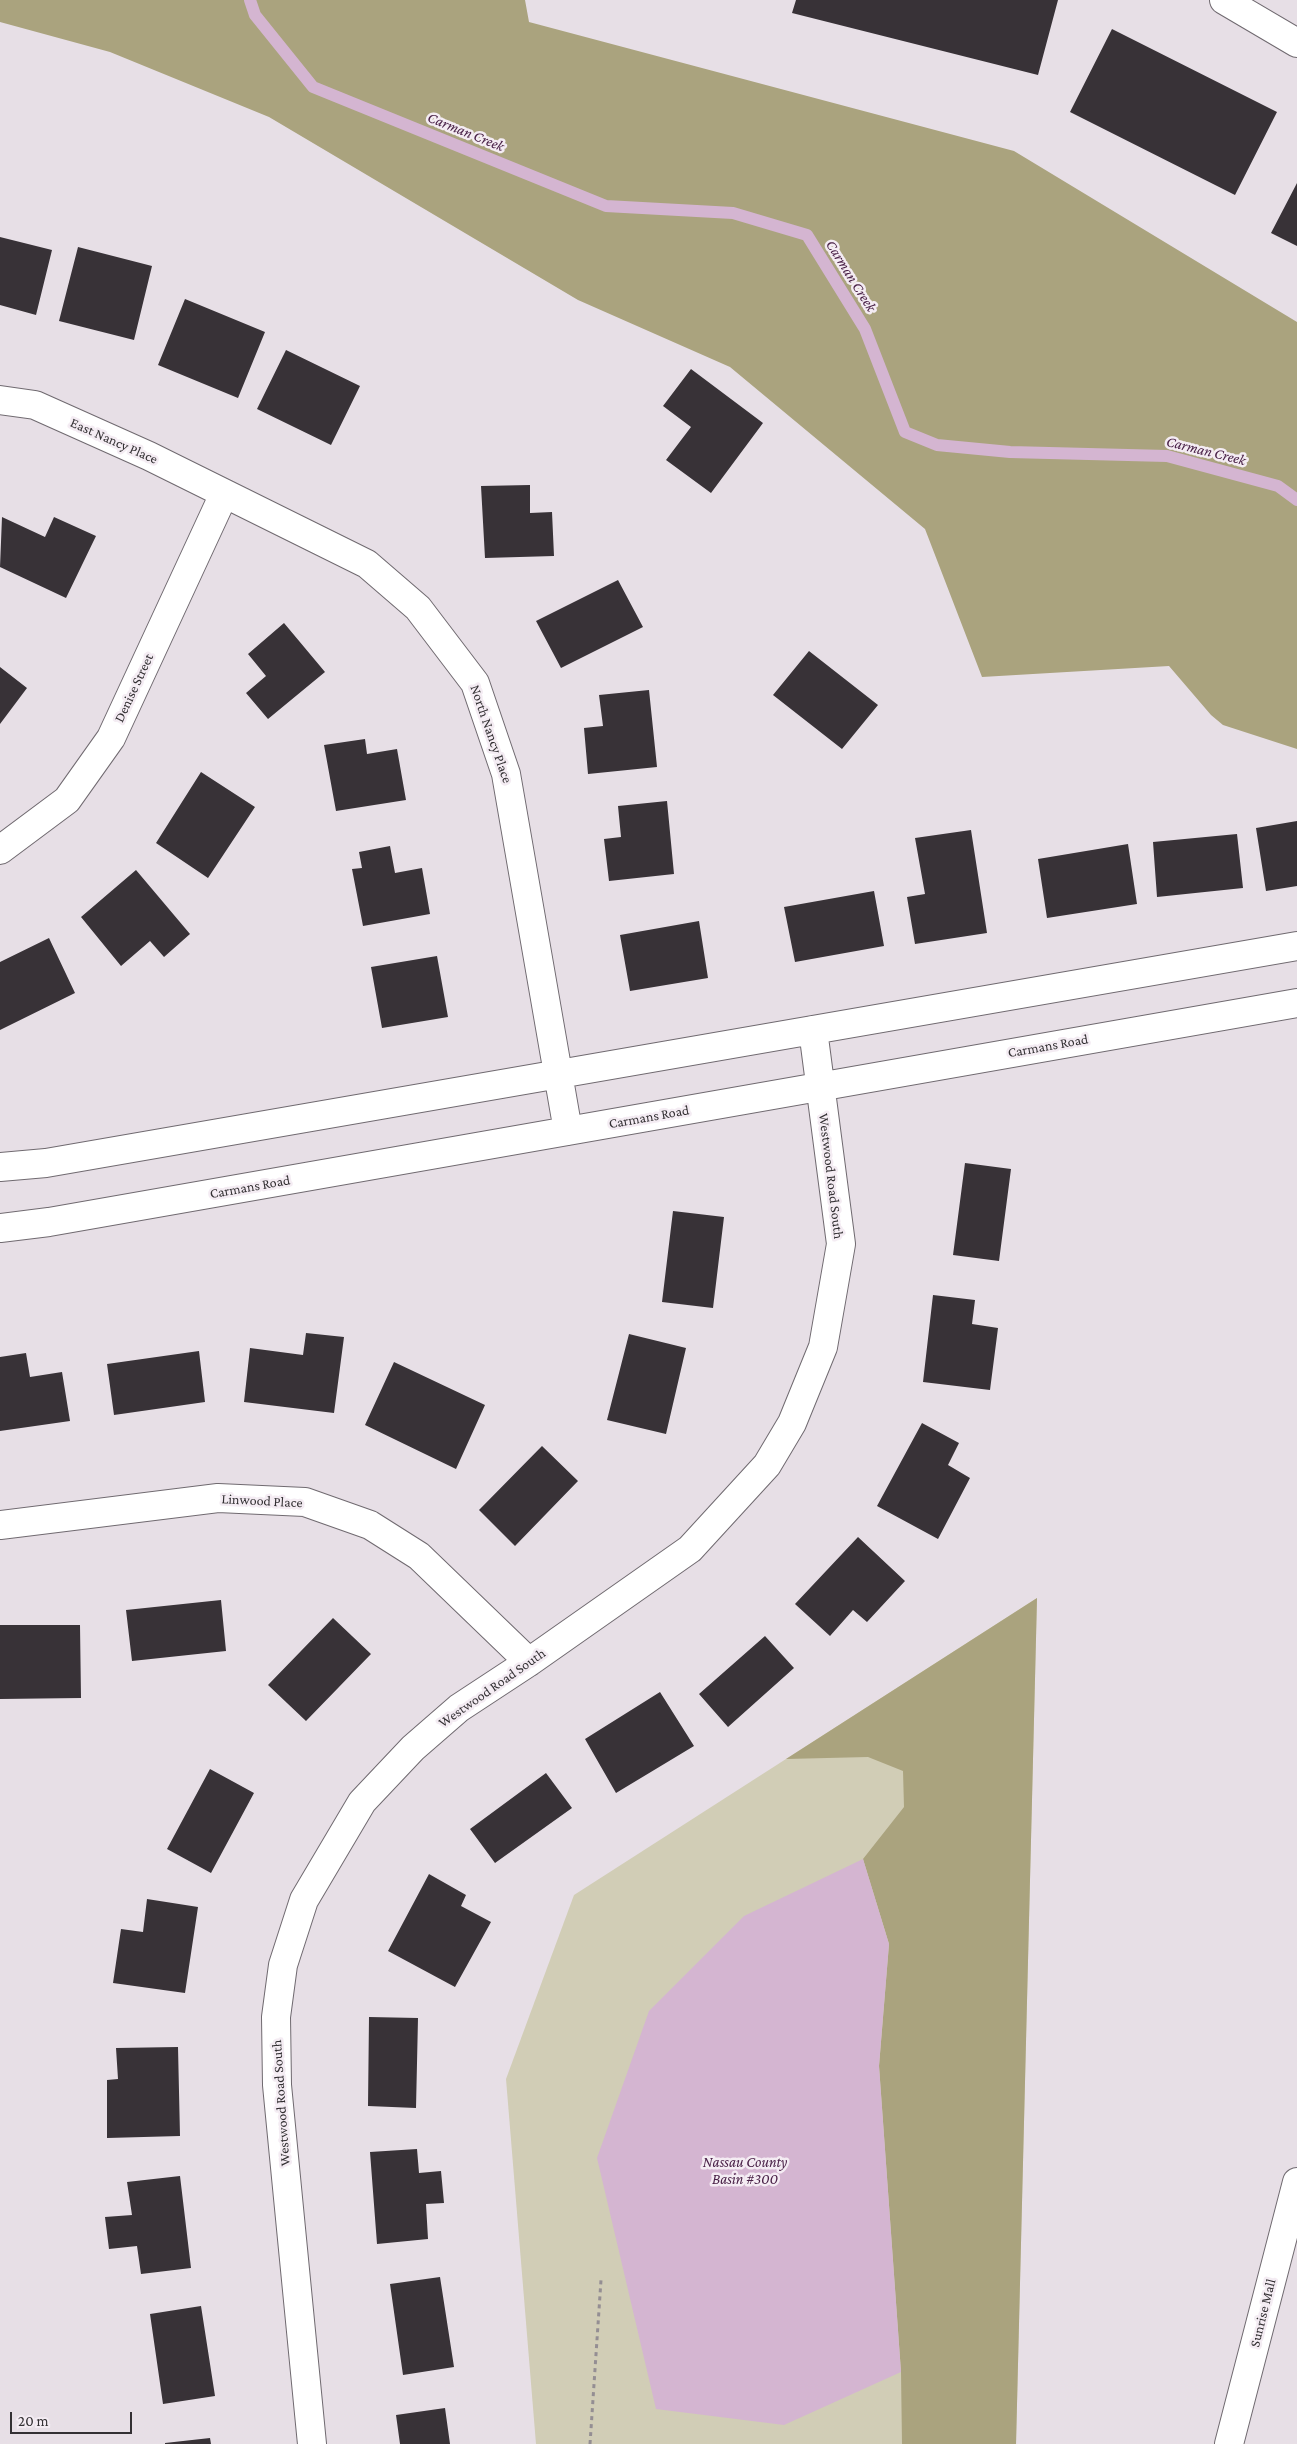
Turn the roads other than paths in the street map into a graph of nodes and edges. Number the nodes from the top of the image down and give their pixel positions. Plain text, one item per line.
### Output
1 (1224, 0) edge
2 (1297, 43) edge
3 (0, 400) edge
4 (224, 494) junction
5 (0, 850) edge
6 (1297, 946) edge
7 (1297, 1003) edge
8 (813, 1030) junction
9 (558, 1074) junction
10 (819, 1086) junction
11 (568, 1131) junction
12 (0, 1167) edge
13 (0, 1228) edge
14 (0, 1525) edge
15 (529, 1662) junction
16 (1297, 2182) edge
17 (312, 2444) edge
18 (1229, 2444) edge

1 - 2 street
3 - 4 street, East Nancy Place
4 - 5 street, Denise Street
4 - 9 street, North Nancy Place
6 - 8 street
7 - 10 street, Carmans Road
8 - 9 street
8 - 10 street, Westwood Road South
9 - 11 street, North Nancy Place
9 - 12 street
10 - 11 street, Carmans Road
10 - 15 street, Westwood Road South
11 - 13 street, Carmans Road
14 - 15 street, Linwood Place
15 - 17 street, Westwood Road South
16 - 18 street, Sunrise Mall

